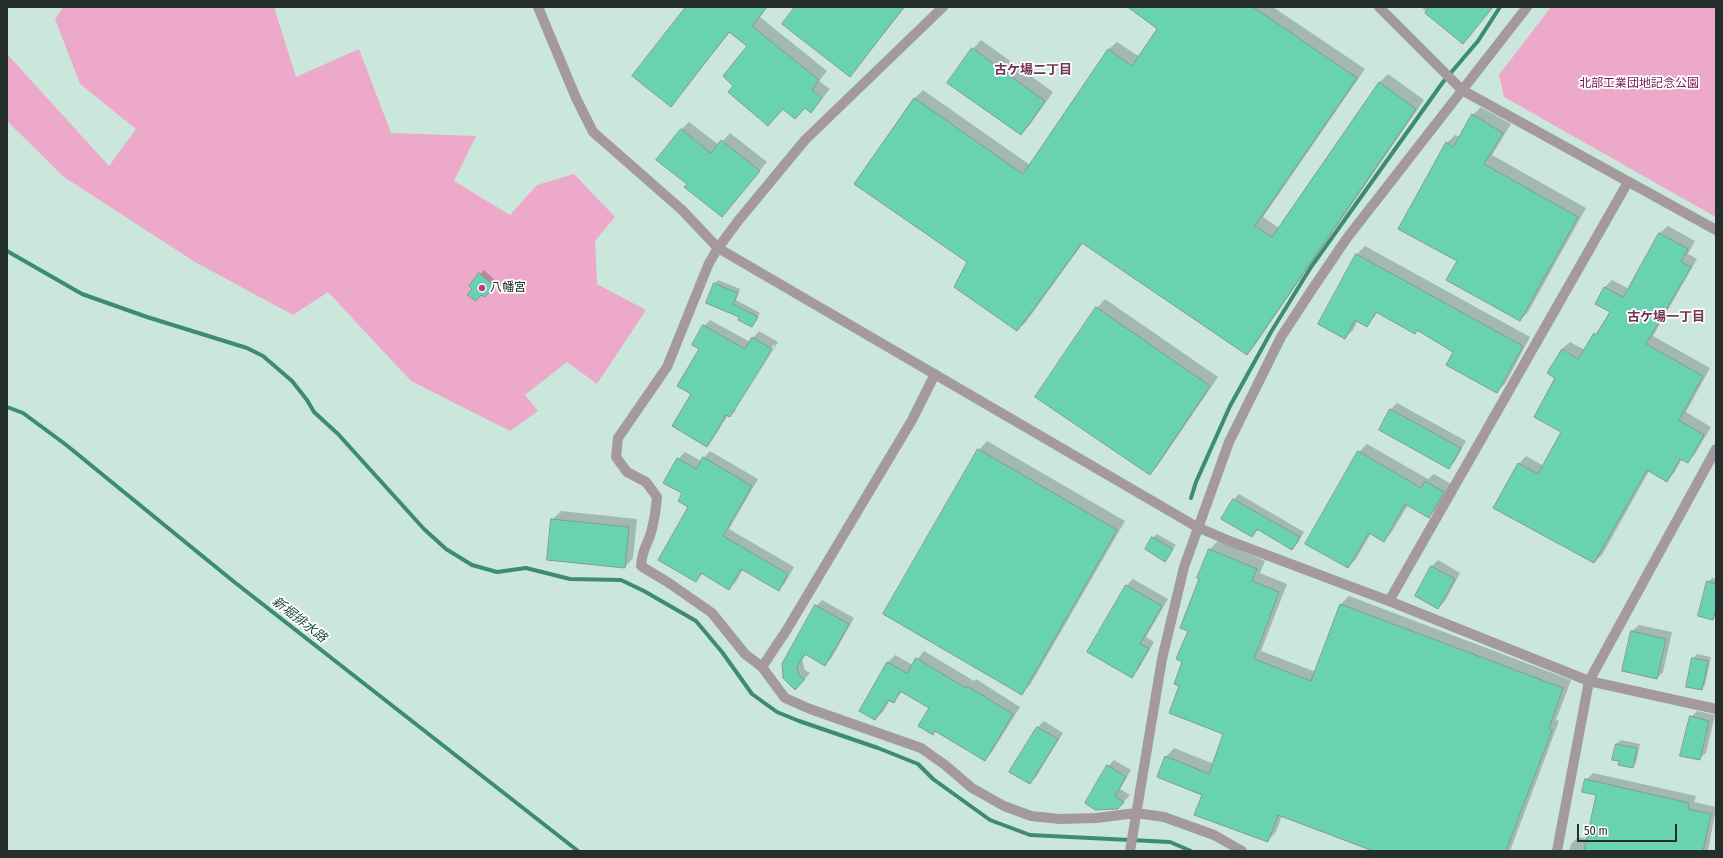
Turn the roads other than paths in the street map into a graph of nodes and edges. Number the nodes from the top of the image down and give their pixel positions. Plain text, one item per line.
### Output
1 (538, 7) edge
2 (943, 7) edge
3 (1379, 7) edge
4 (1527, 7) edge
5 (1462, 90) junction
6 (1628, 182) junction
7 (1716, 230) edge
8 (718, 248) junction
9 (935, 374) junction
10 (1716, 449) edge
11 (1197, 527) junction
12 (1389, 601) junction
13 (762, 668) junction
14 (1589, 682) junction
15 (1716, 709) edge
16 (1136, 813) junction
17 (1130, 851) edge
18 (1242, 851) edge
19 (1557, 851) edge

1 - 8 street
2 - 8 street
3 - 5 street
4 - 5 street
5 - 6 street
5 - 11 street
6 - 7 street
6 - 12 street
8 - 9 street
8 - 13 street
9 - 11 street
9 - 13 street
10 - 14 street
11 - 12 street
11 - 16 street
12 - 14 street
13 - 16 street
14 - 15 street
14 - 19 street
16 - 17 street
16 - 18 street

